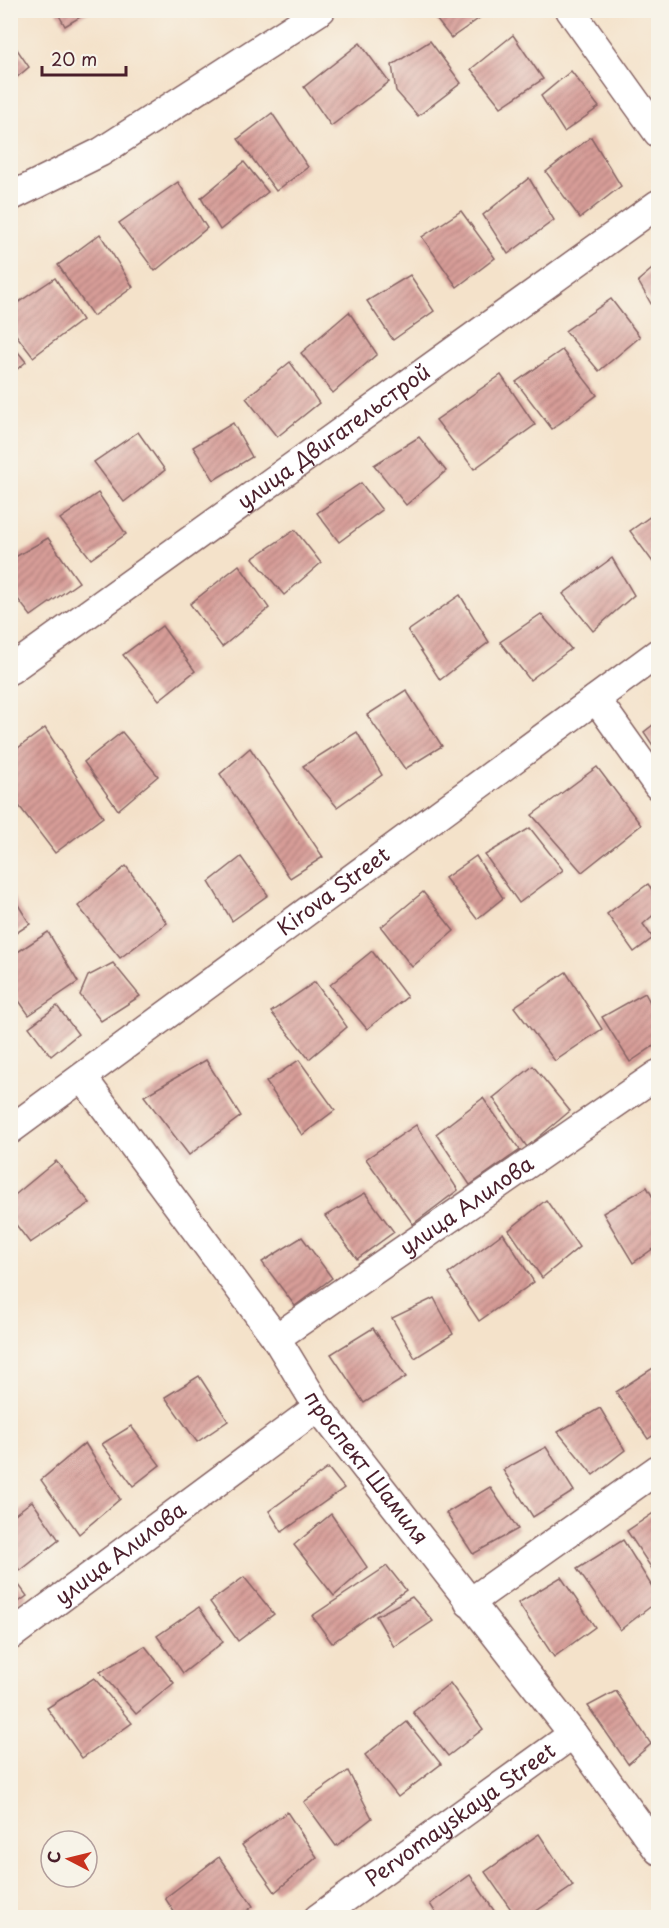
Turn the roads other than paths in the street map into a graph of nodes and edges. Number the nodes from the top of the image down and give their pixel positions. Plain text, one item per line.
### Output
1 (321, 10) edge
2 (570, 10) edge
3 (658, 133) edge
4 (10, 197) edge
5 (658, 204) edge
6 (658, 653) edge
7 (10, 670) edge
8 (596, 699) junction
9 (658, 786) edge
10 (658, 1074) edge
11 (83, 1078) junction
12 (10, 1130) edge
13 (276, 1338) junction
14 (318, 1407) junction
15 (658, 1469) edge
16 (469, 1604) junction
17 (10, 1636) edge
18 (573, 1734) junction
19 (658, 1850) edge
20 (318, 1917) edge

1 - 4 street
2 - 3 street
5 - 7 street, улица Двигательстрой
6 - 8 street, Kirova Street
8 - 9 street
8 - 11 street, Kirova Street
10 - 13 street, улица Алилова
11 - 12 street, Kirova Street
11 - 13 street, проспект Шамиля
13 - 14 street, проспект Шамиля
14 - 16 street, проспект Шамиля
14 - 17 street, улица Алилова
15 - 16 street
16 - 18 street, проспект Шамиля
18 - 19 street, проспект Шамиля
18 - 20 street, Pervomayskaya Street

